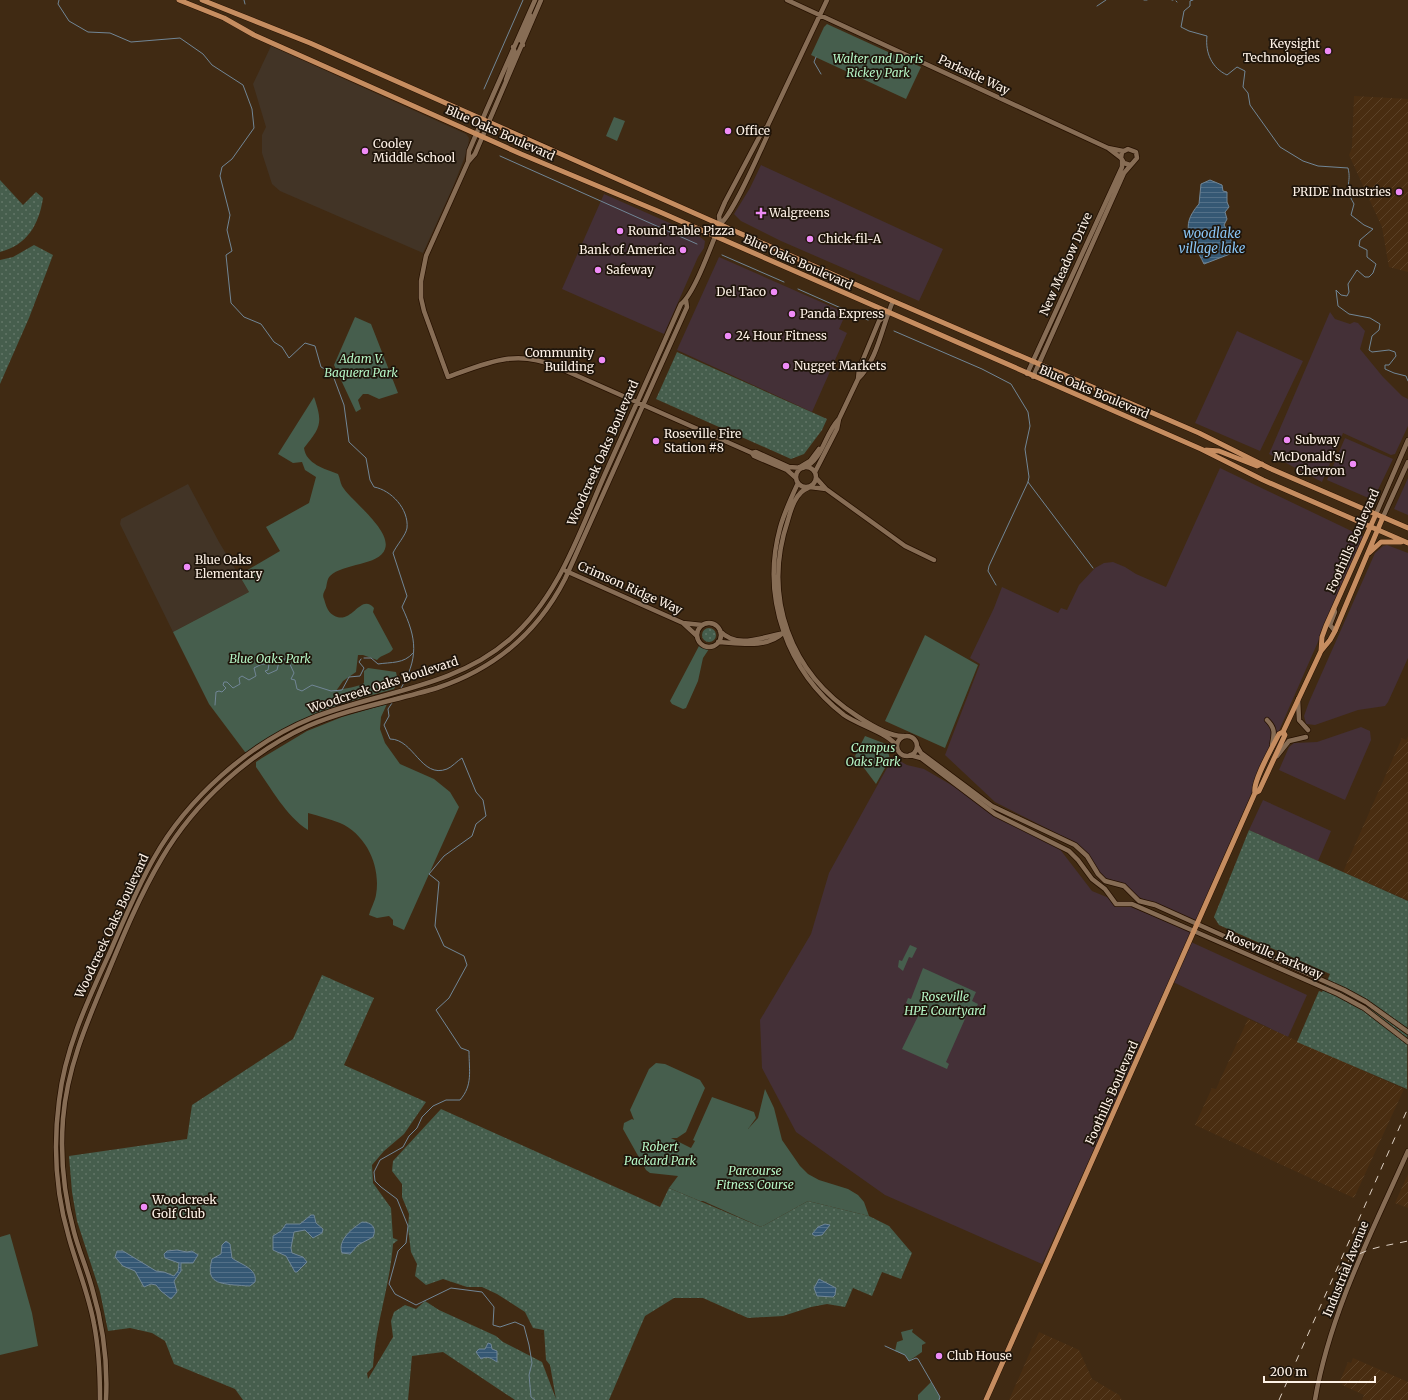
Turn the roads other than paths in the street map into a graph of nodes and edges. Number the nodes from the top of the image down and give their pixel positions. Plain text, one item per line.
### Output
1 (179, 0) edge
2 (202, 0) edge
3 (535, 0) edge
4 (541, 0) edge
5 (787, 0) edge
6 (827, 0) edge
7 (531, 9) junction
8 (820, 15) junction
9 (523, 45) junction
10 (513, 47) junction
11 (505, 85) junction
12 (482, 119) junction
13 (489, 122) junction
14 (767, 127) junction
15 (477, 134) junction
16 (483, 136) junction
17 (1108, 148) junction
18 (1123, 151) junction
19 (1122, 160) junction
20 (468, 162) junction
21 (1130, 165) junction
22 (720, 224) junction
23 (715, 237) junction
24 (686, 300) junction
25 (893, 301) junction
26 (888, 313) junction
27 (1033, 361) junction
28 (1039, 364) junction
29 (1027, 374) junction
30 (1033, 377) junction
31 (858, 379) junction
32 (638, 401) junction
33 (644, 404) junction
34 (839, 419) junction
35 (1408, 440) edge
36 (1201, 449) junction
37 (752, 453) junction
38 (1408, 462) edge
39 (1262, 464) junction
40 (802, 468) junction
41 (815, 472) junction
42 (817, 479) junction
43 (797, 481) junction
44 (809, 487) junction
45 (826, 490) junction
46 (1376, 514) junction
47 (1383, 517) junction
48 (1370, 527) junction
49 (1408, 528) edge
50 (1378, 530) junction
51 (1407, 543) edge
52 (1366, 556) junction
53 (934, 560) dead end
54 (562, 569) junction
55 (568, 572) junction
56 (1334, 609) junction
57 (683, 623) junction
58 (702, 625) junction
59 (720, 631) junction
60 (1335, 631) junction
61 (786, 632) junction
62 (697, 636) junction
63 (718, 642) junction
64 (1321, 651) junction
65 (1298, 699) junction
66 (1267, 720) dead end
67 (1308, 730) dead end
68 (1283, 732) junction
69 (904, 736) junction
70 (1306, 737) dead end
71 (917, 746) junction
72 (898, 747) junction
73 (1270, 754) junction
74 (910, 755) junction
75 (1276, 757) junction
76 (1256, 793) junction
77 (1022, 827) junction
78 (1052, 834) junction
79 (1062, 846) junction
80 (1119, 885) junction
81 (1130, 893) junction
82 (1111, 899) junction
83 (1123, 904) junction
84 (1197, 924) junction
85 (1194, 931) junction
86 (1408, 1032) edge
87 (1408, 1042) edge
88 (1408, 1151) edge
89 (69, 1212) junction
90 (63, 1214) junction
91 (100, 1400) edge
92 (106, 1400) edge
93 (986, 1400) edge
94 (1315, 1400) edge

1 - 15 main road, Blue Oaks Boulevard
2 - 12 main road, Blue Oaks Boulevard
3 - 7 street
4 - 9 street
5 - 8 street, Parkside Way
6 - 8 street, Woodcreek Oaks Boulevard
7 - 9 street
7 - 10 street
8 - 14 street, Woodcreek Oaks Boulevard
8 - 17 street, Parkside Way
9 - 11 street
10 - 11 street
10 - 12 street
11 - 13 street
12 - 13 main road, Blue Oaks Boulevard
12 - 15 street
13 - 16 street
13 - 22 main road, Blue Oaks Boulevard
14 - 22 street, Woodcreek Oaks Boulevard
14 - 22 street, Woodcreek Oaks Boulevard
15 - 16 main road, Blue Oaks Boulevard
15 - 20 street
16 - 20 street
16 - 23 main road, Blue Oaks Boulevard
17 - 18 street, Parkside Way
17 - 19 street, Parkside Way
18 - 19 street
18 - 21 street
19 - 21 street
19 - 27 street, New Meadow Drive
20 - 32 street
21 - 28 street, New Meadow Drive
22 - 23 street, Woodcreek Oaks Boulevard
22 - 25 main road, Blue Oaks Boulevard
23 - 24 street, Woodcreek Oaks Boulevard
23 - 26 main road, Blue Oaks Boulevard
24 - 32 street, Woodcreek Oaks Boulevard
24 - 33 street, Woodcreek Oaks Boulevard
25 - 26 street
25 - 27 main road, Blue Oaks Boulevard
26 - 29 main road, Blue Oaks Boulevard
26 - 31 street
26 - 31 street
27 - 28 main road, Blue Oaks Boulevard
27 - 29 street, New Meadow Drive
28 - 30 street, New Meadow Drive
28 - 39 main road, Blue Oaks Boulevard
29 - 30 main road, Blue Oaks Boulevard
30 - 36 main road, Blue Oaks Boulevard
31 - 34 street
32 - 33 street
32 - 54 street, Woodcreek Oaks Boulevard
33 - 37 street
33 - 55 street, Woodcreek Oaks Boulevard
34 - 40 street
34 - 41 street
35 - 46 street, Foothills Boulevard
36 - 39 main road
36 - 48 main road, Blue Oaks Boulevard
37 - 40 street
37 - 43 street
38 - 47 street, Foothills Boulevard
39 - 46 main road, Blue Oaks Boulevard
40 - 41 street
40 - 43 street
41 - 42 street
42 - 44 street
42 - 45 street
43 - 44 street
43 - 61 street
44 - 45 street
44 - 61 street
45 - 53 street
46 - 47 main road, Blue Oaks Boulevard
46 - 48 main road, Foothills Boulevard
47 - 49 main road, Blue Oaks Boulevard
47 - 50 main road, Foothills Boulevard
48 - 50 main road, Blue Oaks Boulevard
48 - 56 main road, Foothills Boulevard
50 - 51 main road, Blue Oaks Boulevard
50 - 52 main road, Foothills Boulevard
51 - 52 main road
52 - 60 main road, Foothills Boulevard
54 - 55 street, Crimson Ridge Way
54 - 90 street, Woodcreek Oaks Boulevard
55 - 57 street, Crimson Ridge Way
55 - 89 street, Woodcreek Oaks Boulevard
56 - 60 street
56 - 64 main road, Foothills Boulevard
57 - 58 street, Crimson Ridge Way
57 - 62 street, Crimson Ridge Way
58 - 59 street
58 - 62 street
59 - 61 street
59 - 63 street
60 - 64 main road, Foothills Boulevard
61 - 63 street
61 - 69 street
61 - 72 street
62 - 63 street
64 - 65 main road, Foothills Boulevard
65 - 67 street
65 - 68 main road, Foothills Boulevard
66 - 73 street
68 - 73 main road, Foothills Boulevard
68 - 75 main road, Foothills Boulevard
69 - 71 street
69 - 72 street
70 - 75 street
71 - 74 street
71 - 78 street
72 - 74 street
73 - 76 main road, Foothills Boulevard
74 - 77 street
75 - 76 main road, Foothills Boulevard
76 - 84 main road, Foothills Boulevard
77 - 78 street
77 - 79 street
78 - 79 street
78 - 80 street
79 - 82 street
80 - 81 street
80 - 82 street
81 - 83 street
81 - 84 street, Roseville Parkway
82 - 83 street
83 - 85 street, Roseville Parkway
84 - 85 main road, Foothills Boulevard
84 - 86 street, Roseville Parkway
85 - 87 street, Roseville Parkway
85 - 93 main road, Foothills Boulevard
88 - 94 street, Industrial Avenue
89 - 90 street
89 - 92 street, Woodcreek Oaks Boulevard
90 - 91 street, Woodcreek Oaks Boulevard

